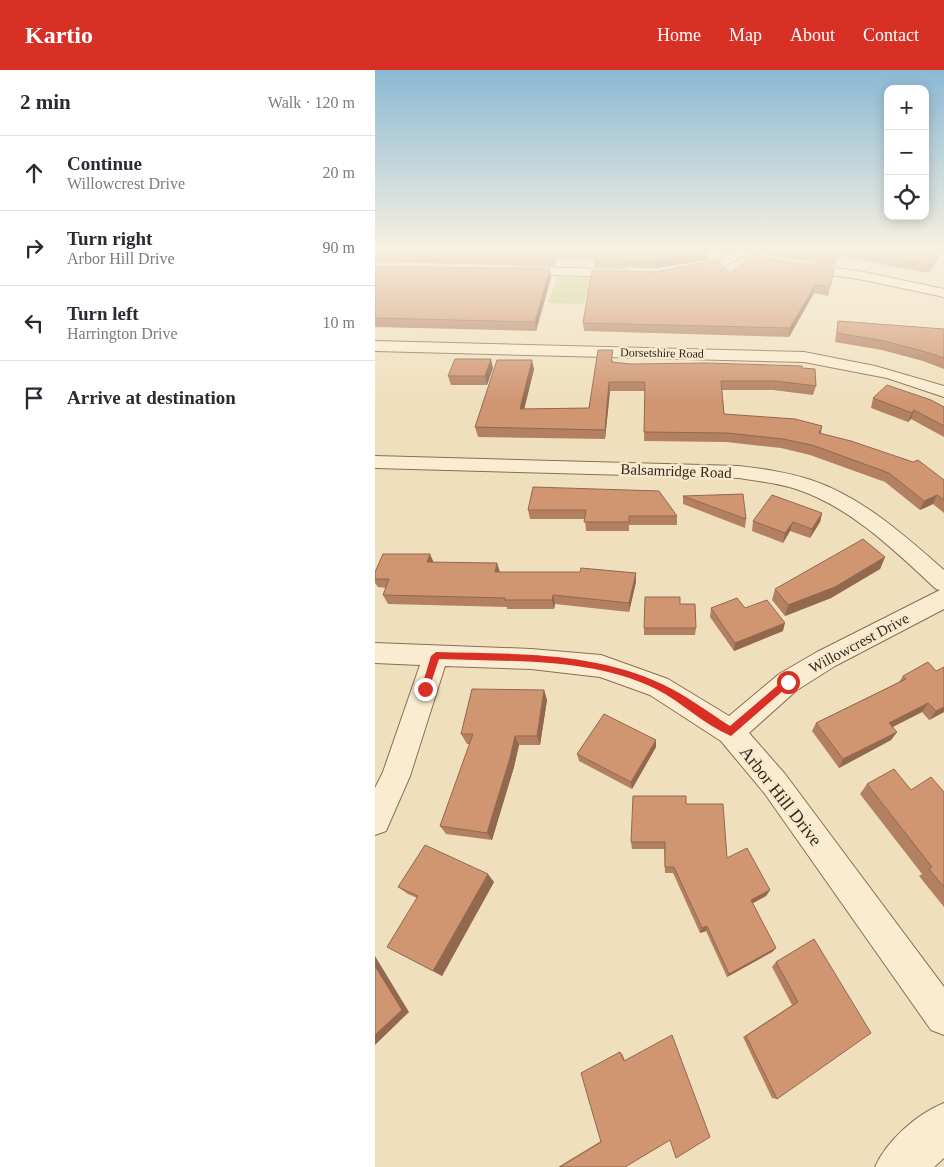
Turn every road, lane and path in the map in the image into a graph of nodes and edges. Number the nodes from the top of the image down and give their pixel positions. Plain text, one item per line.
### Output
1 (375, 346) edge
2 (944, 392) edge
3 (375, 462) edge
4 (944, 582) edge
5 (944, 598) edge
6 (375, 653) edge
7 (436, 656) junction
8 (731, 732) junction
9 (375, 820) edge
10 (944, 1017) edge
11 (944, 1126) edge
12 (899, 1167) edge

1 - 2 street, Dorsetshire Road
3 - 4 street, Balsamridge Road
5 - 8 street, Willowcrest Drive
6 - 7 street, Arbor Hill Drive
7 - 8 street, Arbor Hill Drive
7 - 9 street
8 - 10 street, Arbor Hill Drive
11 - 12 street

